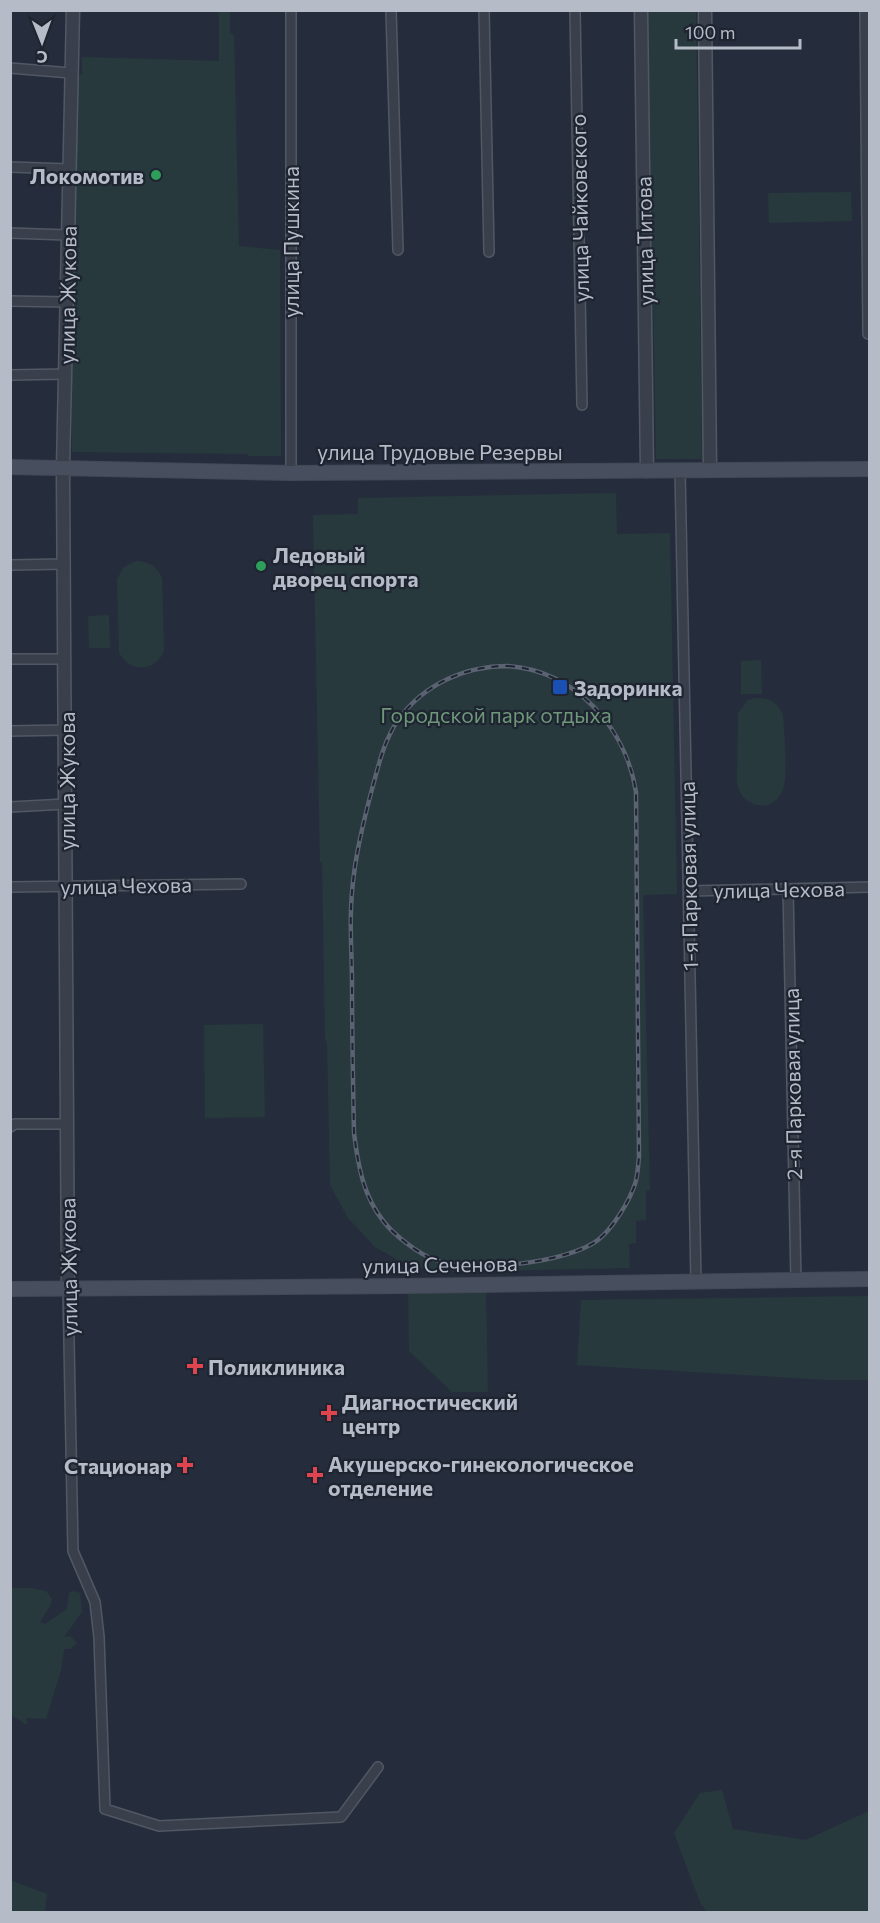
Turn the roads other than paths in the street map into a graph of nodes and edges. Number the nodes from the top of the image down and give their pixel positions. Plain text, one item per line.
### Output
1 (73, 10) edge
2 (291, 10) edge
3 (391, 10) edge
4 (484, 10) edge
5 (575, 10) edge
6 (641, 10) edge
7 (705, 10) edge
8 (865, 10) edge
9 (10, 68) edge
10 (70, 73) junction
11 (10, 167) edge
12 (69, 169) junction
13 (10, 233) edge
14 (68, 235) junction
15 (398, 250) dead end
16 (489, 252) dead end
17 (10, 301) edge
18 (67, 302) junction
19 (868, 334) edge
20 (66, 374) junction
21 (10, 375) edge
22 (582, 405) dead end
23 (63, 466) junction
24 (10, 467) edge
25 (870, 469) edge
26 (680, 470) junction
27 (710, 470) junction
28 (647, 471) junction
29 (291, 473) junction
30 (64, 564) junction
31 (10, 565) edge
32 (10, 659) edge
33 (64, 659) junction
34 (65, 730) junction
35 (10, 731) edge
36 (66, 804) junction
37 (10, 807) edge
38 (241, 884) dead end
39 (66, 886) junction
40 (10, 887) edge
41 (870, 887) edge
42 (788, 889) junction
43 (689, 891) junction
44 (67, 1124) junction
45 (10, 1127) edge
46 (870, 1279) edge
47 (796, 1280) junction
48 (696, 1281) junction
49 (10, 1289) edge
50 (68, 1289) junction
51 (378, 1767) dead end

1 - 10 street, улица Жукова
2 - 29 street, улица Пушкина
3 - 15 street
4 - 16 street
5 - 22 street, улица Чайковского
6 - 28 street, улица Титова
7 - 27 street
8 - 19 street
9 - 10 street
10 - 12 street, улица Жукова
11 - 12 street
12 - 14 street, улица Жукова
13 - 14 street
14 - 18 street, улица Жукова
17 - 18 street
18 - 20 street, улица Жукова
20 - 21 street
20 - 23 street, улица Жукова
23 - 24 main road, улица Трудовые Резервы
23 - 29 main road, улица Трудовые Резервы
23 - 30 street, улица Жукова
25 - 27 main road, улица Трудовые Резервы
26 - 27 main road, улица Трудовые Резервы
26 - 28 main road, улица Трудовые Резервы
26 - 43 street, 1-я Парковая улица
28 - 29 main road, улица Трудовые Резервы
30 - 31 street
30 - 33 street, улица Жукова
32 - 33 street
33 - 34 street, улица Жукова
34 - 35 street
34 - 36 street, улица Жукова
36 - 37 street
36 - 39 street, улица Жукова
38 - 39 street, улица Чехова
39 - 40 street, улица Чехова
39 - 44 street, улица Жукова
41 - 42 street, улица Чехова
42 - 43 street, улица Чехова
42 - 47 street, 2-я Парковая улица
43 - 48 street, 1-я Парковая улица
44 - 45 street
44 - 50 street, улица Жукова
46 - 47 main road, улица Сеченова
47 - 48 main road, улица Сеченова
48 - 50 main road, улица Сеченова
49 - 50 main road, улица Сеченова
50 - 51 street, улица Жукова

